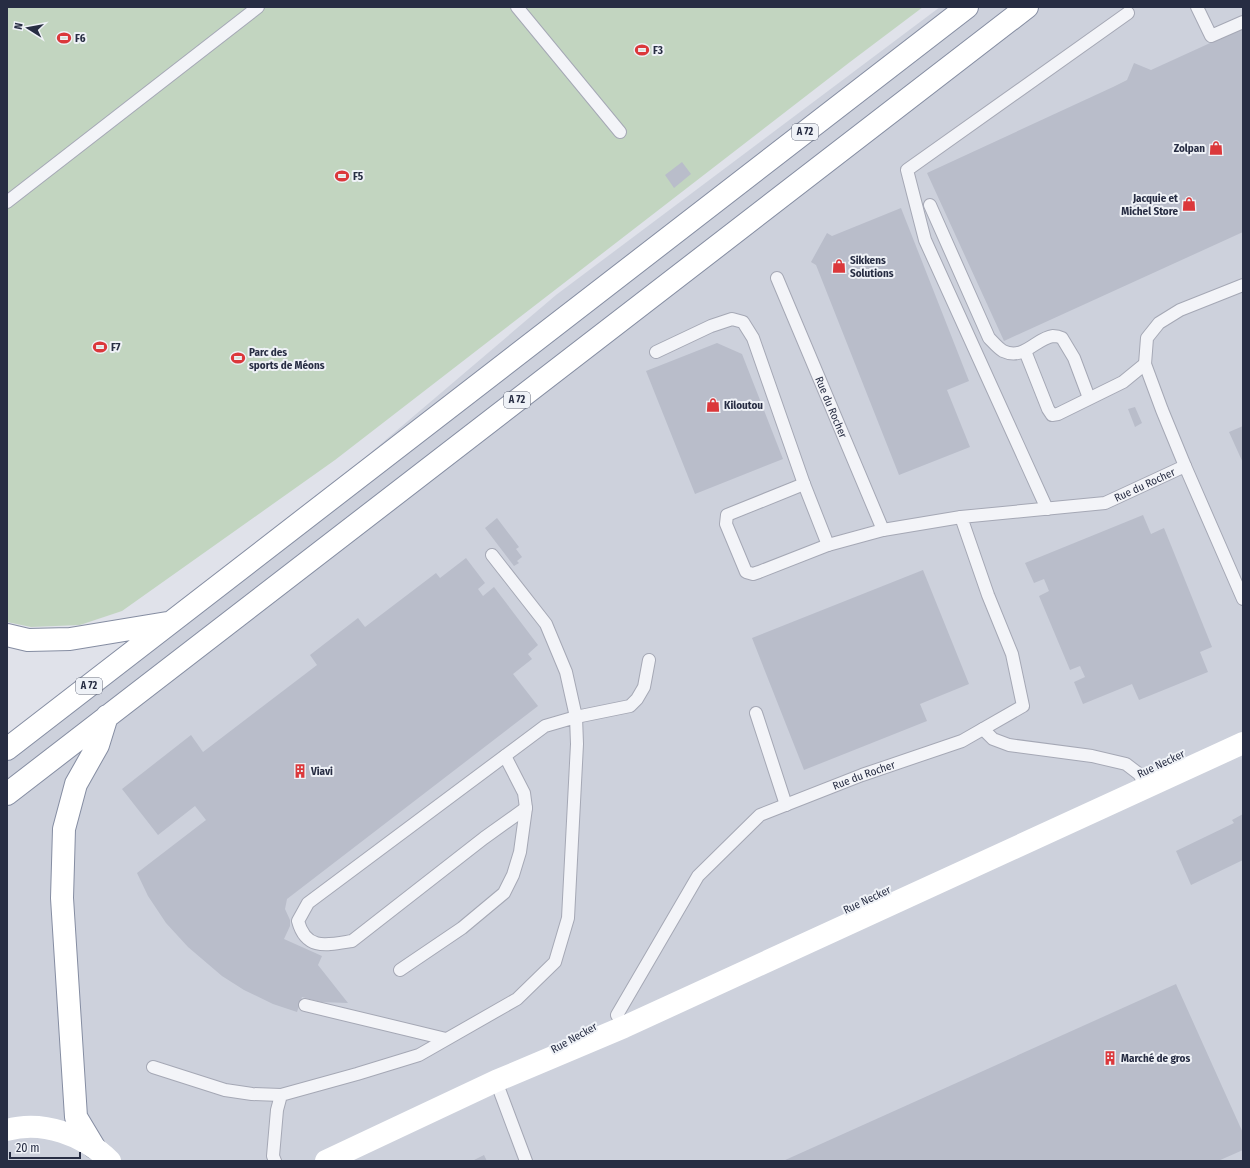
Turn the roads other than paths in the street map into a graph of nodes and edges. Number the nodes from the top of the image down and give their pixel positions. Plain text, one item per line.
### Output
1 (258, 7) edge
2 (517, 7) edge
3 (967, 7) edge
4 (1027, 7) edge
5 (1197, 7) edge
6 (1128, 13) dead end
7 (1243, 22) edge
8 (620, 132) dead end
9 (7, 202) edge
10 (930, 205) dead end
11 (777, 278) dead end
12 (1243, 285) edge
13 (1024, 351) junction
14 (656, 352) dead end
15 (1145, 364) junction
16 (1088, 398) junction
17 (1185, 466) junction
18 (804, 484) junction
19 (1047, 509) junction
20 (961, 517) junction
21 (883, 530) junction
22 (828, 545) junction
23 (492, 555) dead end
24 (1243, 598) edge
25 (170, 623) junction
26 (7, 634) edge
27 (649, 660) dead end
28 (756, 713) dead end
29 (107, 716) junction
30 (576, 717) junction
31 (1243, 726) edge
32 (983, 729) junction
33 (1243, 743) edge
34 (7, 749) edge
35 (505, 756) junction
36 (1143, 781) junction
37 (7, 794) edge
38 (786, 805) junction
39 (526, 808) junction
40 (400, 970) dead end
41 (305, 1005) dead end
42 (620, 1021) junction
43 (446, 1039) junction
44 (152, 1067) dead end
45 (496, 1081) junction
46 (281, 1095) junction
47 (10, 1125) edge
48 (94, 1147) junction
49 (110, 1161) edge
50 (275, 1161) edge
51 (326, 1161) edge
52 (526, 1161) edge

1 - 9 lane
2 - 8 lane
3 - 25 main road, A 72
4 - 29 main road, A 72
5 - 7 lane
6 - 19 lane
10 - 13 lane
11 - 21 lane, Rue du Rocher
12 - 15 lane
13 - 16 lane
13 - 16 lane
14 - 18 lane
15 - 16 lane
15 - 17 lane
17 - 19 lane, Rue du Rocher
17 - 24 lane, Rue du Rocher
18 - 22 lane
18 - 22 lane
19 - 20 lane, Rue du Rocher
20 - 21 lane, Rue du Rocher
20 - 32 lane, Rue du Rocher
21 - 22 lane
23 - 30 lane
25 - 26 main road
25 - 34 main road, A 72
27 - 30 lane
28 - 38 lane
29 - 37 main road, A 72
29 - 48 main road
30 - 35 lane
30 - 43 lane
31 - 36 main road, Rue Necker
32 - 36 lane
32 - 38 lane, Rue du Rocher
33 - 36 main road, Rue Necker
35 - 39 lane
35 - 39 lane
36 - 42 main road, Rue Necker
38 - 42 lane, Rue du Rocher
39 - 40 lane
41 - 43 lane
42 - 45 main road, Rue Necker
43 - 46 lane
44 - 46 lane
45 - 51 main road, Rue Necker
45 - 52 lane
46 - 50 lane
47 - 48 main road
48 - 49 main road

